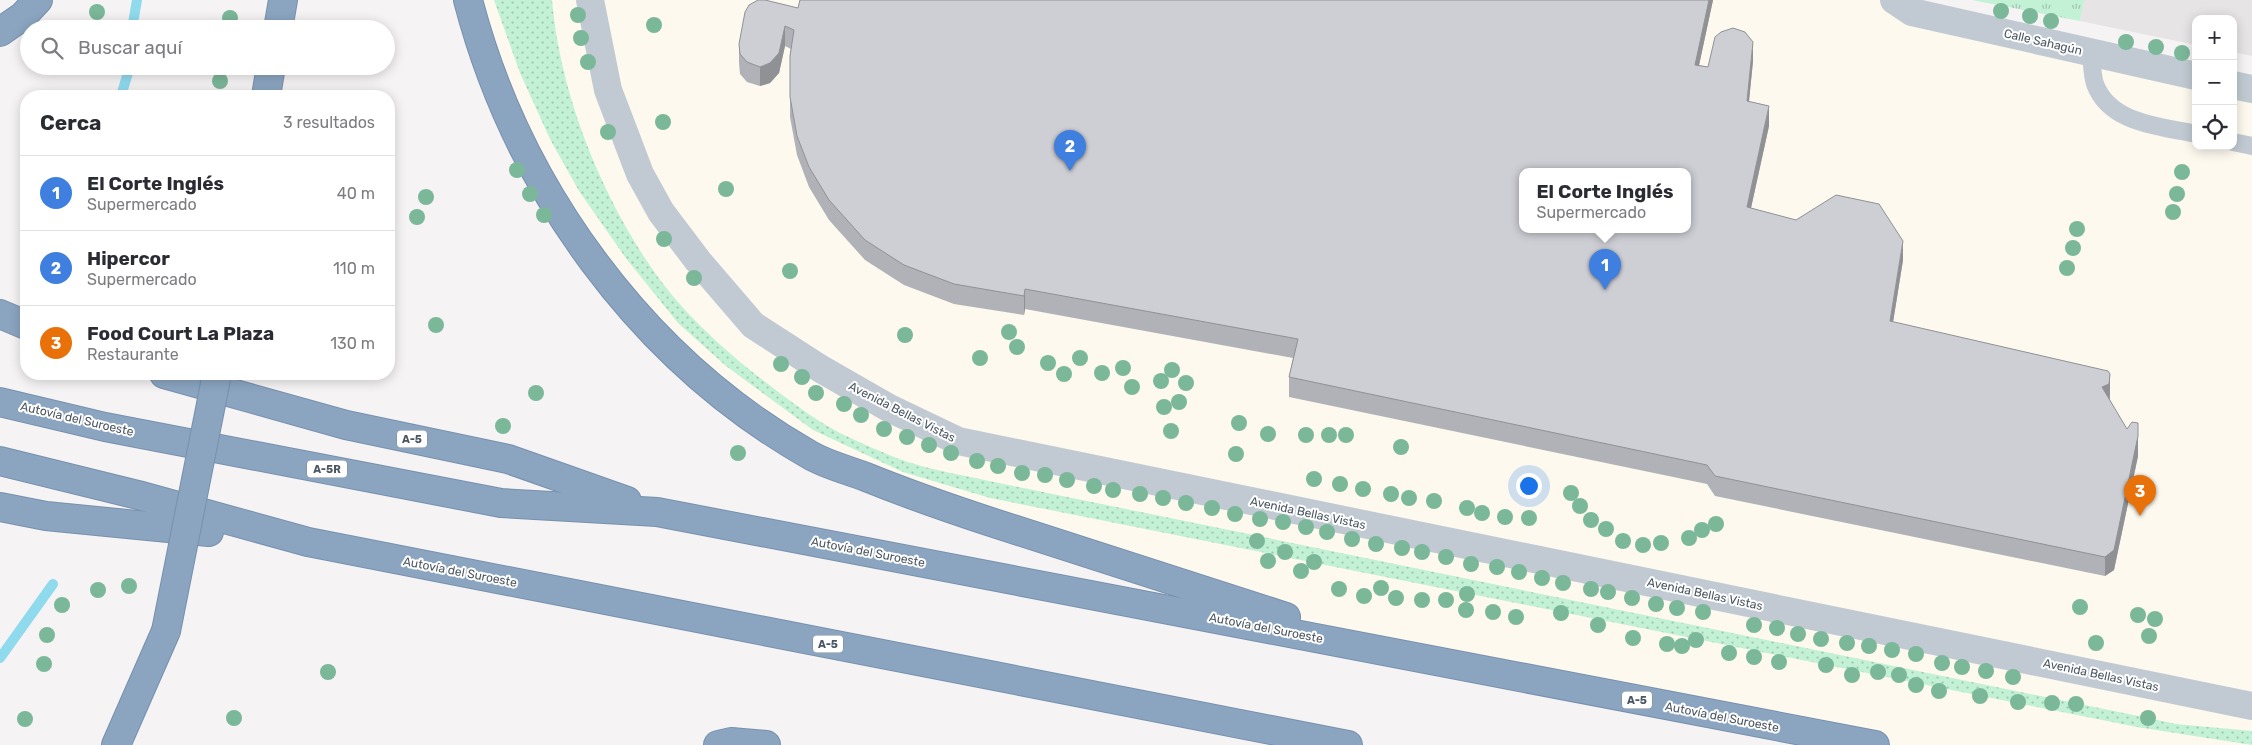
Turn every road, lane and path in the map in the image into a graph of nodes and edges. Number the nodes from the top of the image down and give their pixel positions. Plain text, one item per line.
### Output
1 (38, 0) edge
2 (283, 0) edge
3 (468, 0) edge
4 (590, 0) edge
5 (1894, 0) edge
6 (280, 20) edge
7 (0, 32) edge
8 (2091, 53) junction
9 (270, 75) edge
10 (2192, 75) edge
11 (2237, 86) edge
12 (2252, 89) edge
13 (267, 90) edge
14 (2192, 133) edge
15 (2237, 143) edge
16 (2252, 146) edge
17 (0, 314) edge
18 (20, 322) edge
19 (185, 380) edge
20 (216, 380) edge
21 (0, 402) edge
22 (0, 461) edge
23 (0, 507) edge
24 (657, 512) junction
25 (46, 516) junction
26 (0, 517) edge
27 (308, 542) junction
28 (1399, 653) junction
29 (2252, 706) edge
30 (116, 745) edge
31 (718, 745) edge
32 (766, 745) edge
33 (1348, 745) edge
34 (1875, 745) edge

1 - 7 highway
2 - 6 highway
3 - 28 highway
4 - 29 street, Avenida Bellas Vistas
5 - 8 street, Calle Sahagún
8 - 10 street, Calle Sahagún
8 - 14 lane
9 - 13 highway
11 - 12 street
15 - 16 lane
17 - 18 highway
19 - 24 highway, Autovía del Suroeste / A-5
20 - 30 highway, bridge
21 - 24 highway, Autovía del Suroeste / A-5R
22 - 27 highway, Autovía del Suroeste
23 - 25 highway, Autovía del Suroeste / A-5
24 - 28 highway, Autovía del Suroeste / A-5
25 - 26 highway
25 - 27 highway, Autovía del Suroeste / A-5
27 - 33 highway, Autovía del Suroeste / A-5
28 - 34 highway, Autovía del Suroeste / A-5
31 - 32 highway

